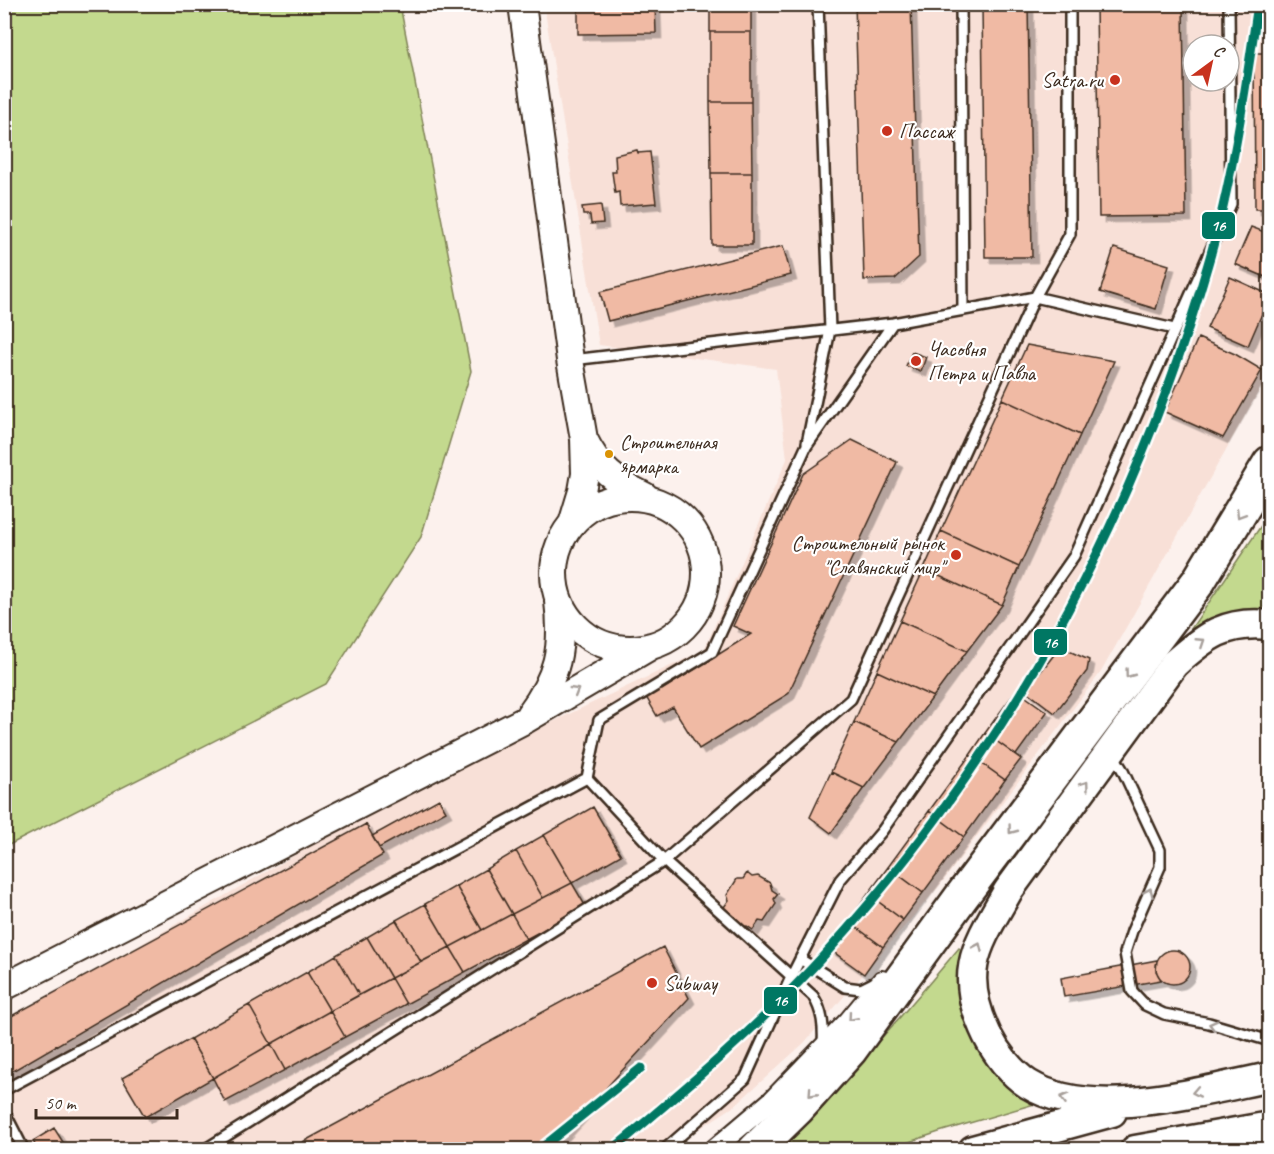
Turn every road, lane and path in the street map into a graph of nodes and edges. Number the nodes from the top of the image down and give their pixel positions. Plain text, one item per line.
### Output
1 (522, 4) edge
2 (818, 4) edge
3 (961, 4) edge
4 (1070, 4) edge
5 (1229, 4) edge
6 (1035, 297) junction
7 (963, 310) junction
8 (893, 323) junction
9 (1174, 329) junction
10 (830, 330) junction
11 (570, 360) junction
12 (584, 439) junction
13 (806, 447) junction
14 (1269, 464) edge
15 (653, 500) junction
16 (572, 524) junction
17 (557, 594) junction
18 (1269, 626) edge
19 (651, 646) junction
20 (525, 720) junction
21 (1111, 751) junction
22 (587, 778) junction
23 (664, 861) junction
24 (962, 896) junction
25 (800, 959) junction
26 (886, 976) junction
27 (791, 977) junction
28 (4, 987) edge
29 (1269, 1041) edge
30 (823, 1047) junction
31 (1269, 1077) edge
32 (4, 1090) edge
33 (1164, 1098) junction
34 (4, 1111) edge
35 (1269, 1126) edge
36 (24, 1149) edge
37 (204, 1149) edge
38 (664, 1149) edge
39 (713, 1149) edge
40 (755, 1149) edge
41 (973, 1149) edge
42 (1135, 1149) edge

1 - 11 street
2 - 10 lane
3 - 7 lane
4 - 6 lane
5 - 9 lane
6 - 7 lane
6 - 9 lane
6 - 23 lane
7 - 8 lane
8 - 10 lane
8 - 13 lane
9 - 25 lane
10 - 11 lane
10 - 13 lane
11 - 12 street
12 - 15 street
12 - 16 street
13 - 22 lane
14 -> 24 highway
15 - 16 street
15 - 19 street
16 - 17 street
17 - 19 street
17 - 20 street
21 -> 18 main road
20 -> 19 street
20 - 28 street
29 -> 21 lane
33 -> 21 main road
22 - 23 lane
22 - 32 lane
23 - 27 lane
23 - 37 lane
24 - 26 street
24 -> 40 highway
25 - 26 lane
25 - 27 lane
26 -> 30 street
27 - 30 lane
27 - 38 lane
30 - 39 street
31 -> 33 main road
33 - 41 main road
34 - 36 lane
35 - 42 main road

